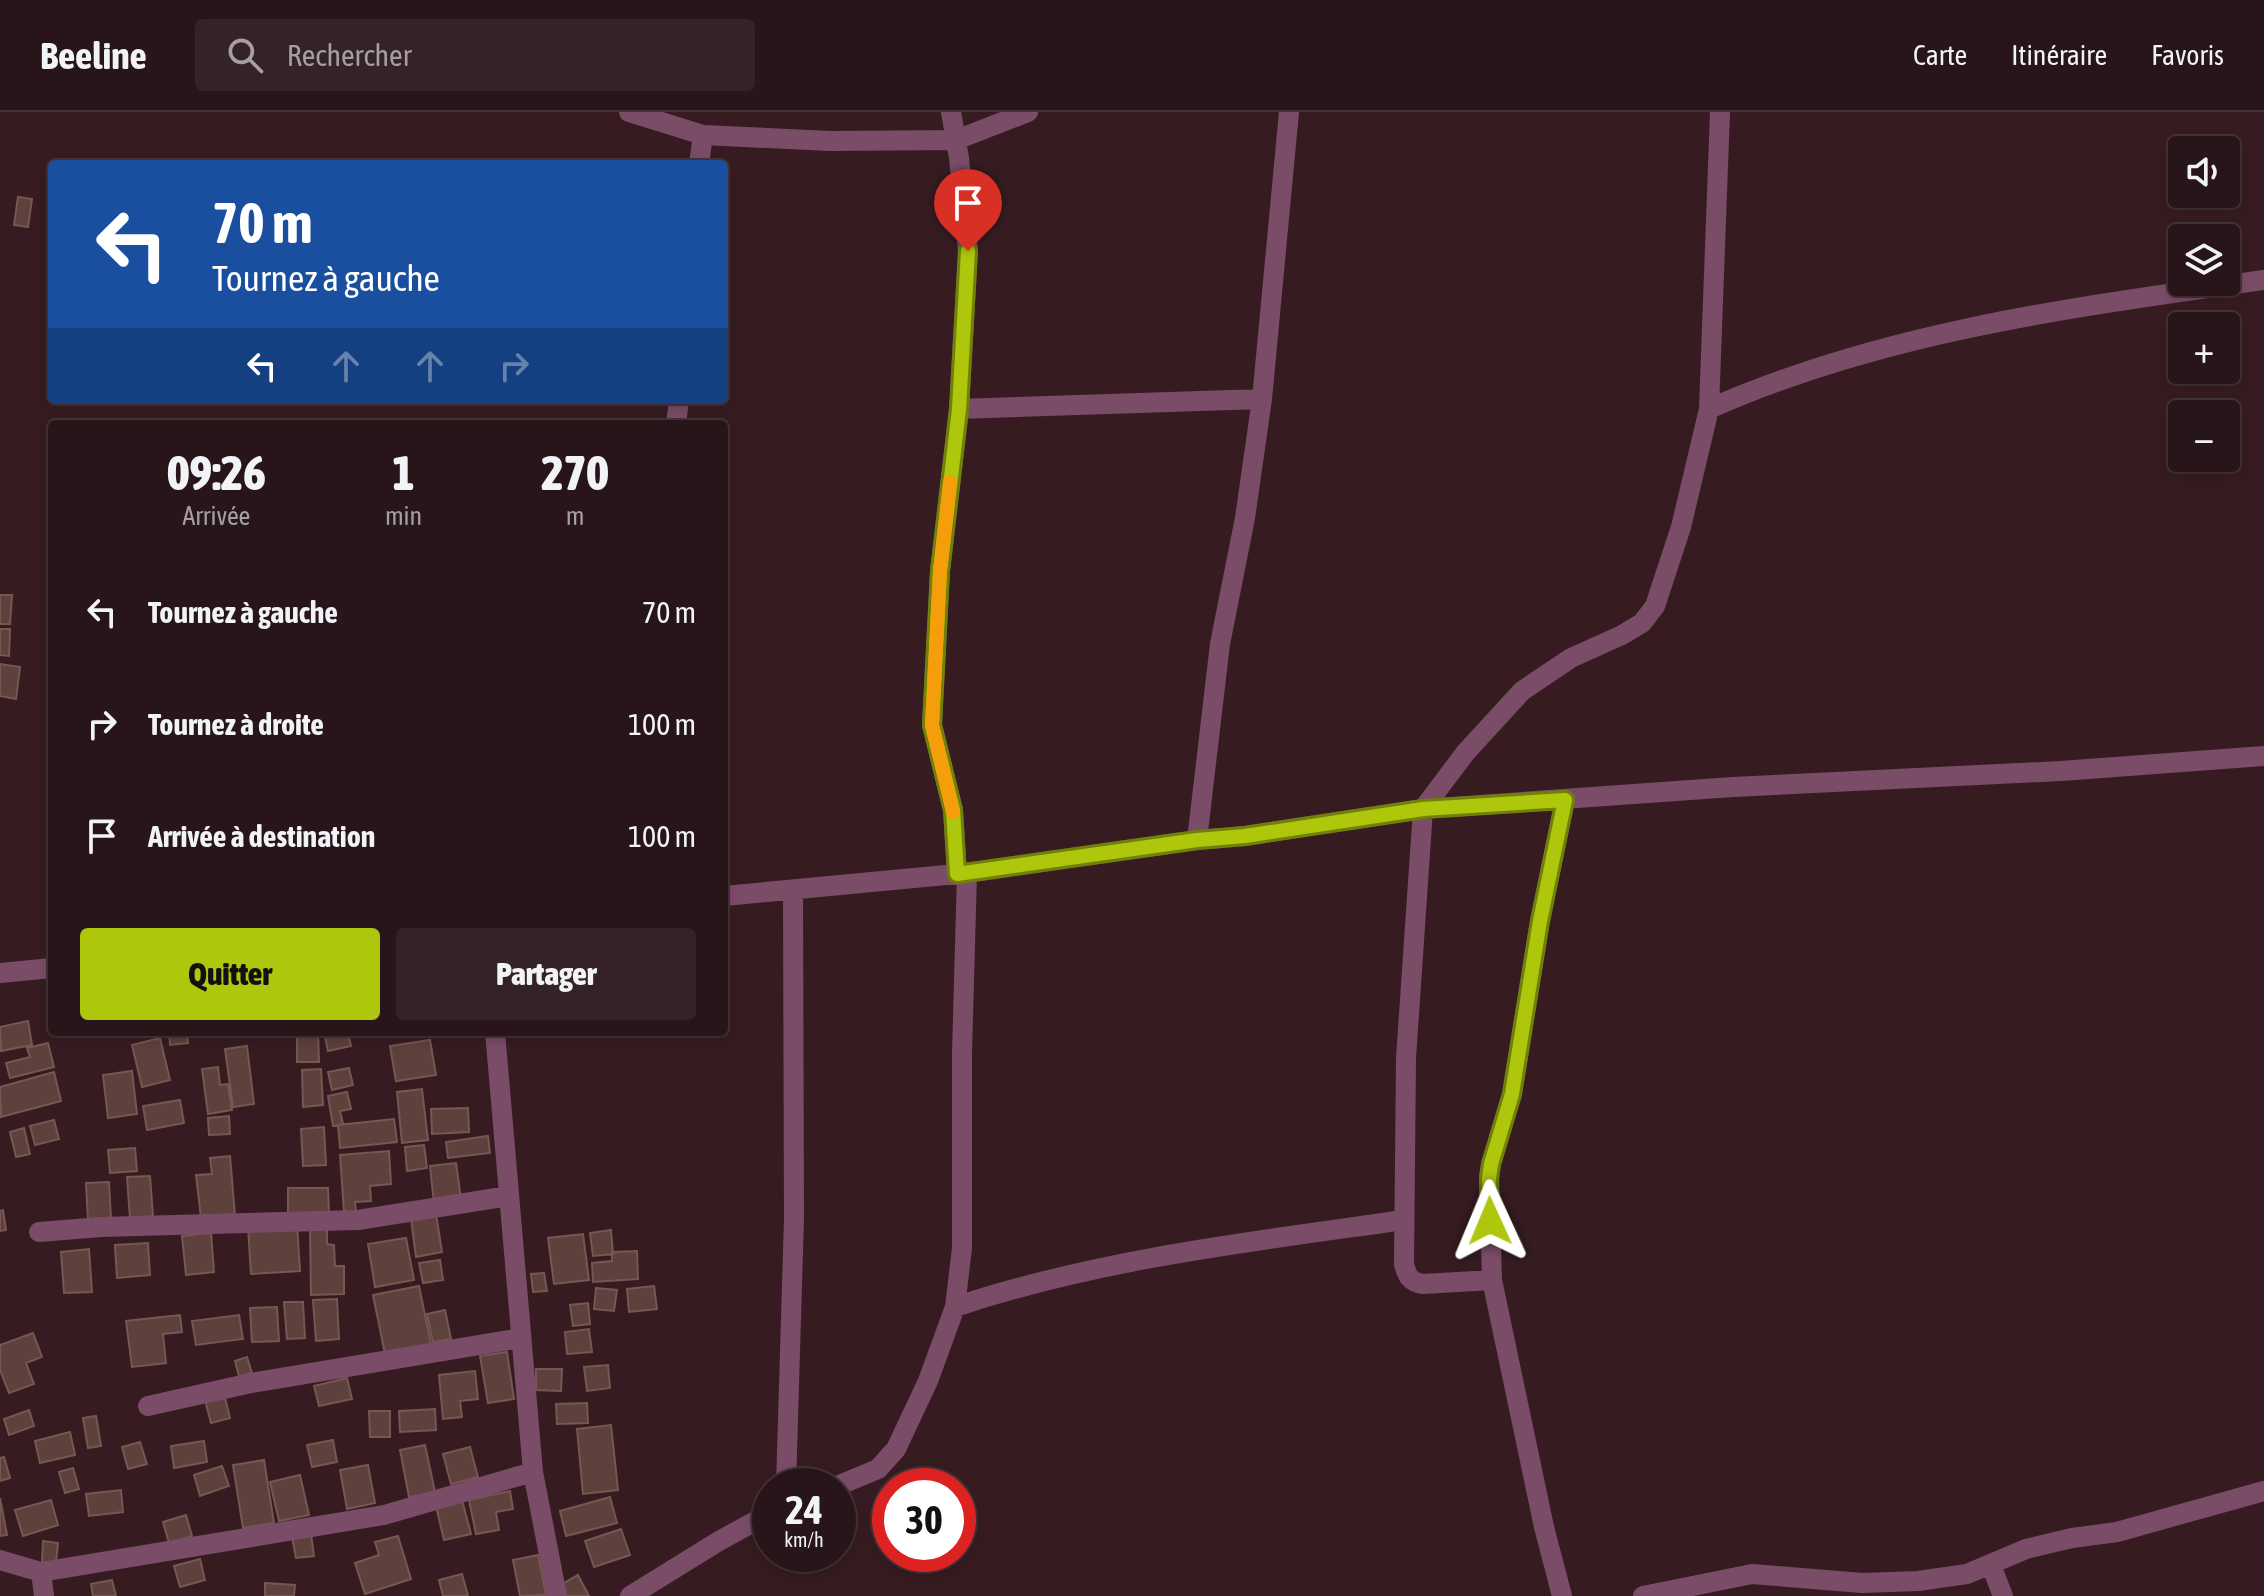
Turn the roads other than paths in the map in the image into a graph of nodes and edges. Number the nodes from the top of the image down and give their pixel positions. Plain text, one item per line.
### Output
1 (629, 112) edge
2 (951, 112) edge
3 (1028, 112) edge
4 (1289, 112) edge
5 (1720, 112) edge
6 (703, 135) junction
7 (956, 140) junction
8 (700, 160) edge
9 (2264, 280) edge
10 (1262, 399) junction
11 (959, 409) junction
12 (1709, 409) junction
13 (2264, 756) edge
14 (1565, 800) junction
15 (1423, 809) junction
16 (1197, 840) junction
17 (962, 874) junction
18 (793, 890) junction
19 (728, 896) edge
20 (48, 968) edge
21 (0, 973) edge
22 (495, 1036) edge
23 (509, 1196) junction
24 (1404, 1220) junction
25 (39, 1232) dead end
26 (1492, 1280) junction
27 (955, 1307) junction
28 (521, 1338) junction
29 (148, 1406) dead end
30 (787, 1468) edge
31 (533, 1472) junction
32 (856, 1478) edge
33 (2264, 1491) edge
34 (752, 1523) edge
35 (0, 1560) edge
36 (1991, 1565) junction
37 (41, 1572) junction
38 (44, 1596) edge
39 (557, 1596) edge
40 (630, 1596) edge
41 (1562, 1596) edge
42 (1643, 1596) edge
43 (2003, 1596) edge

1 - 6 street
2 - 7 street
3 - 7 street
4 - 10 street
5 - 12 street
6 - 7 street
6 - 8 street
7 - 11 street
9 - 12 street
10 - 11 street
10 - 16 street
11 - 17 street
12 - 15 street
13 - 14 street
14 - 15 street
14 - 26 street
15 - 16 street
15 - 24 street
16 - 17 street
17 - 18 street
17 - 27 street
18 - 19 street
18 - 30 street
20 - 21 street
22 - 23 street
23 - 25 street
23 - 28 street
24 - 26 street
24 - 27 street
26 - 41 street
27 - 32 street
28 - 29 street
28 - 31 street
31 - 37 street
31 - 39 street
33 - 36 street
34 - 40 street
35 - 37 street
36 - 42 street
36 - 43 street
37 - 38 street

